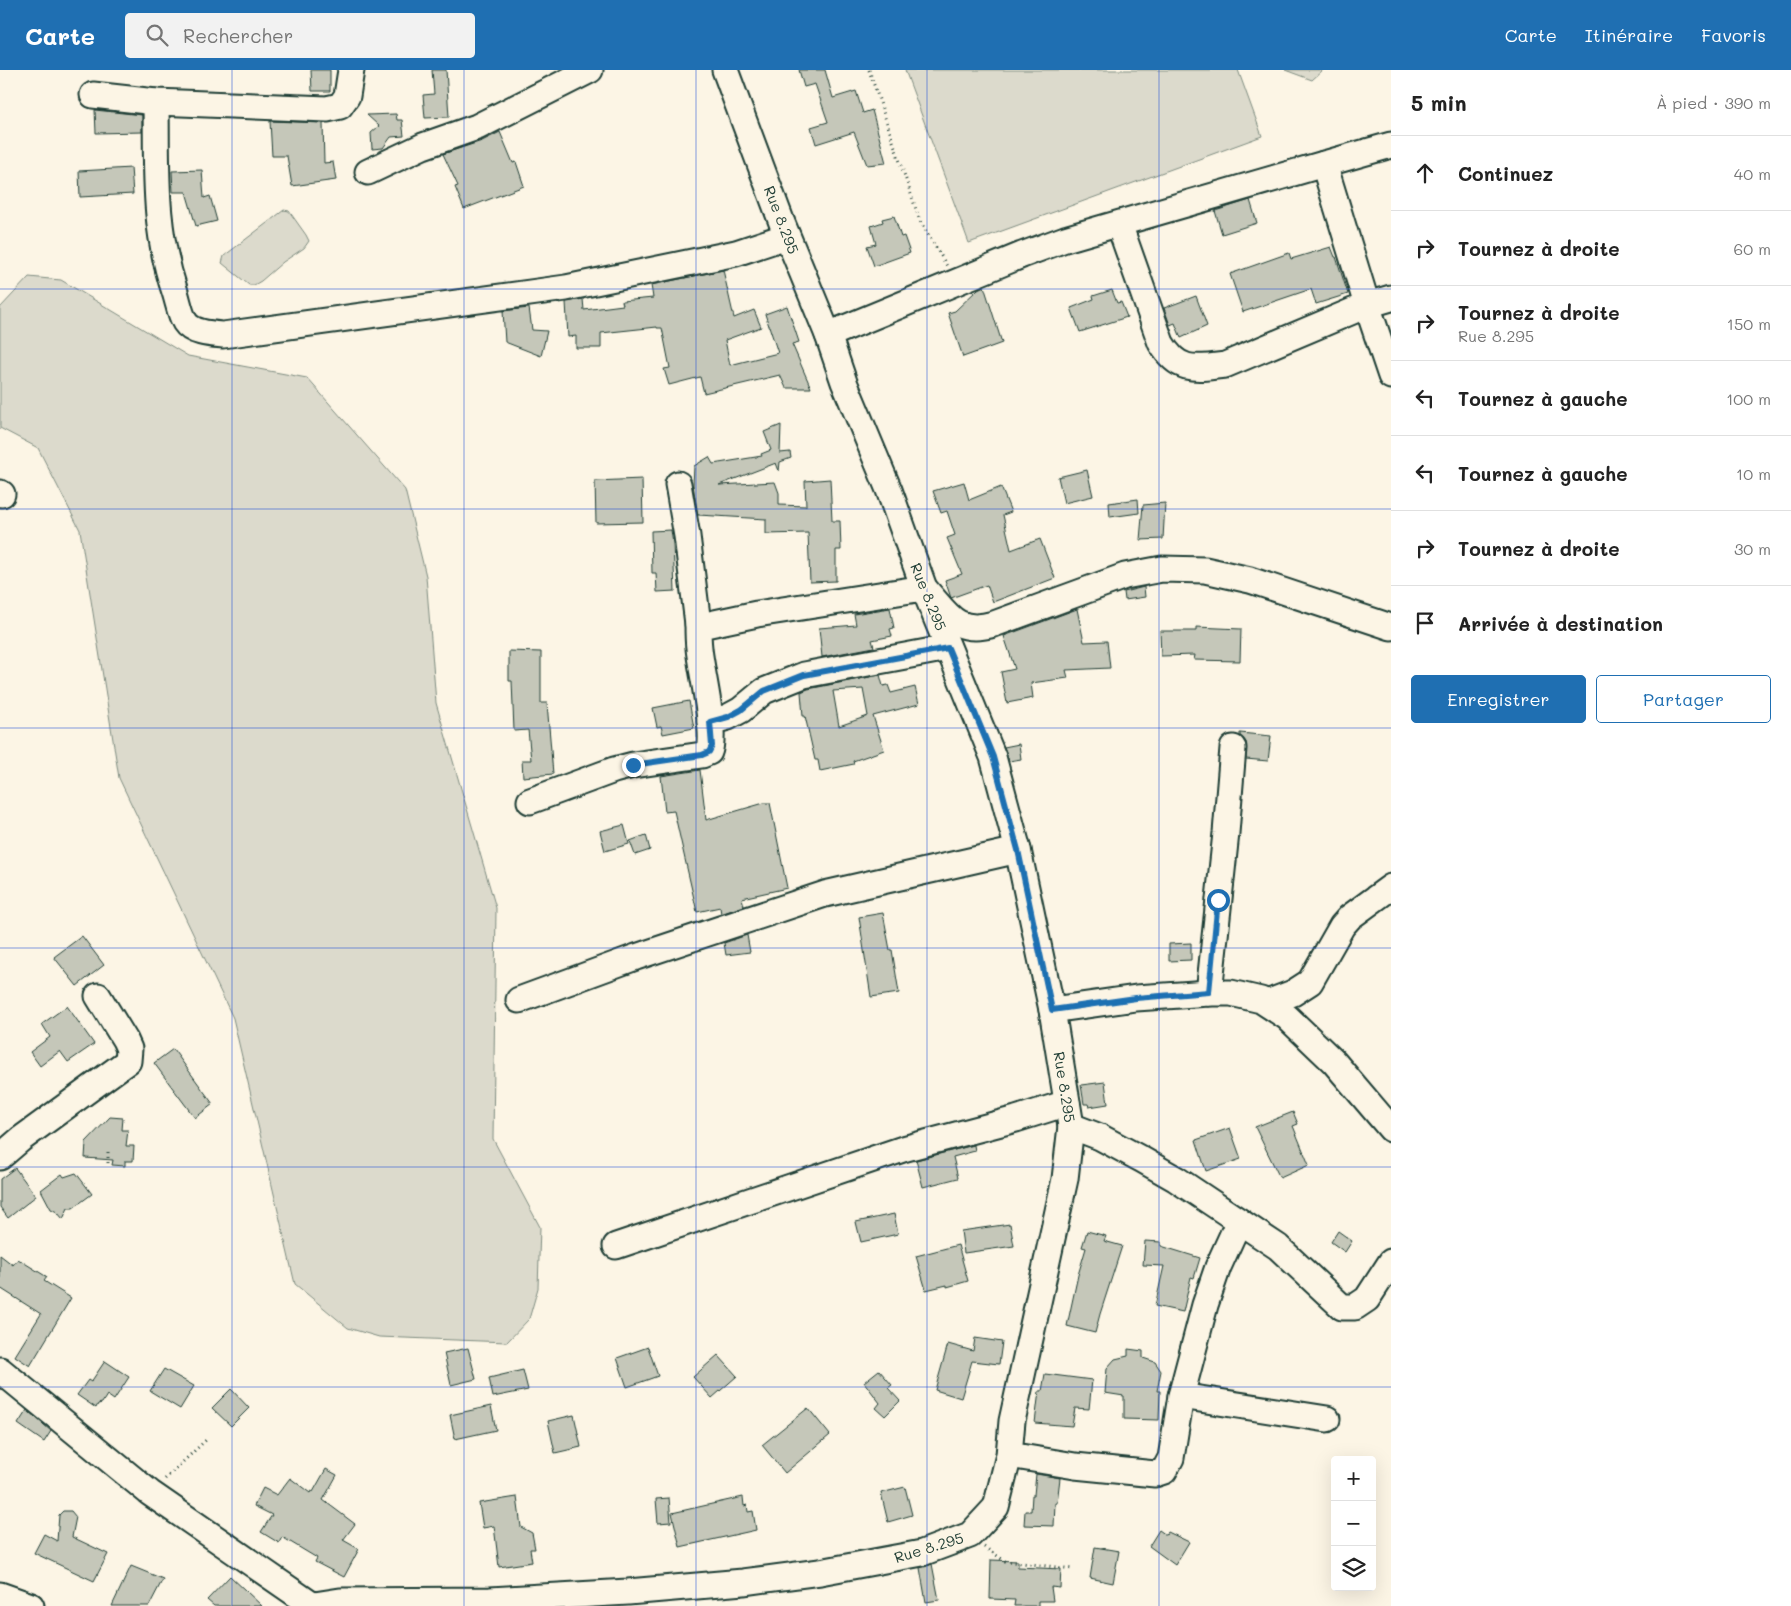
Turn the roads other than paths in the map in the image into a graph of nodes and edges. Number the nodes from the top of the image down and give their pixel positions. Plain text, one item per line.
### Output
1 (351, 70) edge
2 (590, 70) edge
3 (725, 70) edge
4 (93, 95) dead end
5 (156, 102) junction
6 (1391, 145) edge
7 (1324, 164) junction
8 (368, 172) dead end
9 (1119, 224) junction
10 (787, 236) junction
11 (1391, 298) edge
12 (1367, 305) junction
13 (828, 334) junction
14 (1391, 376) edge
15 (678, 484) dead end
16 (924, 588) junction
17 (698, 624) junction
18 (1391, 627) edge
19 (948, 648) junction
20 (710, 722) junction
21 (1233, 748) dead end
22 (530, 801) dead end
23 (1018, 850) junction
24 (1391, 887) edge
25 (1209, 992) junction
26 (98, 996) dead end
27 (519, 1000) dead end
28 (1267, 1003) junction
29 (1052, 1010) junction
30 (1069, 1115) junction
31 (1391, 1130) edge
32 (0, 1157) edge
33 (1239, 1221) junction
34 (616, 1246) dead end
35 (1391, 1262) edge
36 (0, 1370) edge
37 (1181, 1396) junction
38 (1327, 1419) dead end
39 (1009, 1455) junction
40 (0, 1595) edge
41 (694, 1596) edge
42 (310, 1605) edge
43 (31, 1606) edge

1 - 5 street
2 - 8 street
3 - 10 street, Rue 8.295
4 - 5 street
5 - 10 street
6 - 7 street
7 - 9 street
7 - 12 street
9 - 12 street
9 - 13 street
10 - 13 street, Rue 8.295
11 - 12 street
12 - 14 street
13 - 16 street, Rue 8.295
15 - 17 street
16 - 17 street
16 - 18 street
16 - 19 street, Rue 8.295
17 - 20 street
19 - 20 street
19 - 23 street, Rue 8.295
20 - 22 street
21 - 25 street
23 - 27 street
23 - 29 street, Rue 8.295
24 - 28 street
25 - 28 street
25 - 29 street
26 - 32 street
28 - 31 street
29 - 30 street, Rue 8.295
30 - 33 street
30 - 34 street
30 - 39 street, Rue 8.295
33 - 35 street
33 - 37 street
36 - 42 street
37 - 38 street
37 - 39 street
39 - 41 street, Rue 8.295
40 - 43 street
41 - 42 street, Rue 8.295

